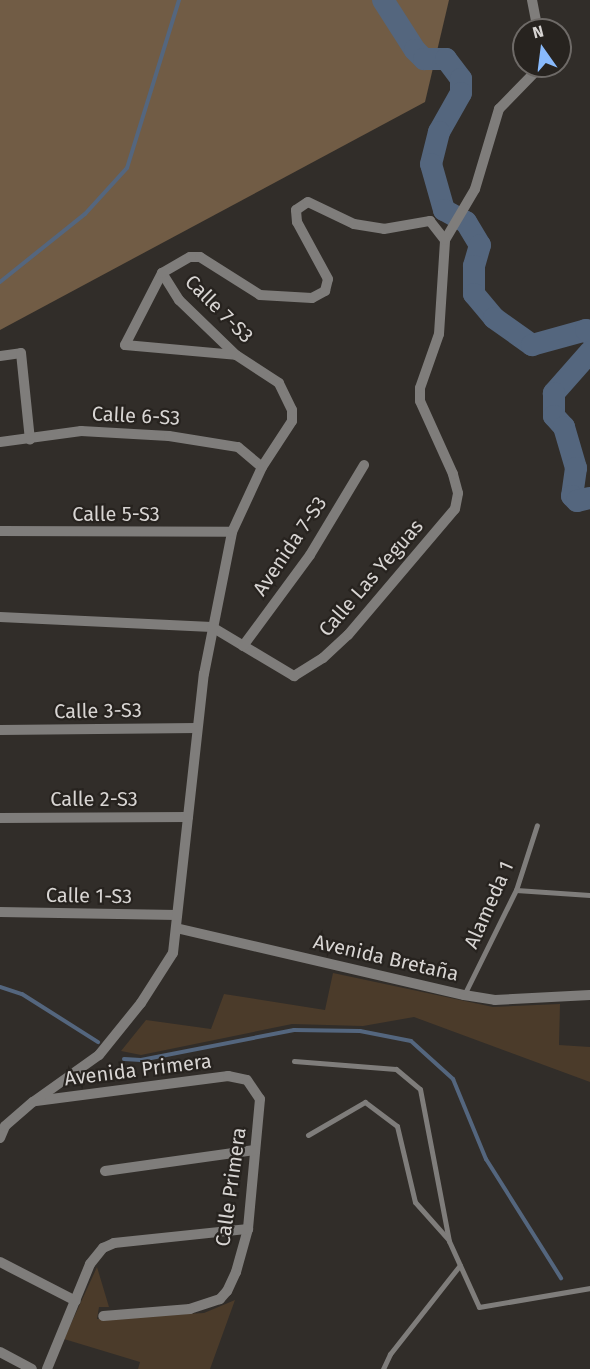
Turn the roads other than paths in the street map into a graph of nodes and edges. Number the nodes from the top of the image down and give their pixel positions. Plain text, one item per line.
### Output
1 (532, 0) edge
2 (536, 18) edge
3 (528, 78) edge
4 (445, 240) junction
5 (162, 273) junction
6 (236, 355) junction
7 (0, 356) edge
8 (30, 440) junction
9 (0, 442) edge
10 (364, 465) dead end
11 (262, 467) junction
12 (0, 531) edge
13 (232, 532) junction
14 (0, 618) edge
15 (212, 627) junction
16 (243, 645) junction
17 (197, 728) junction
18 (0, 730) edge
19 (188, 817) junction
20 (0, 818) edge
21 (537, 825) dead end
22 (516, 890) junction
23 (590, 895) edge
24 (0, 912) edge
25 (177, 915) junction
26 (176, 928) junction
27 (464, 995) junction
28 (590, 995) edge
29 (294, 1061) dead end
30 (247, 1080) joint
31 (33, 1102) junction
32 (3, 1126) edge
33 (308, 1135) dead end
34 (0, 1138) edge
35 (255, 1150) junction
36 (105, 1171) dead end
37 (248, 1229) junction
38 (449, 1240) junction
39 (0, 1262) edge
40 (460, 1265) junction
41 (590, 1288) edge
42 (76, 1300) junction
43 (103, 1316) dead end
44 (0, 1352) edge
45 (32, 1369) edge
46 (46, 1369) edge
47 (383, 1369) edge

1 - 2 street
3 - 4 street
4 - 5 street, Calle 7-S3
4 - 16 street, Calle Las Yeguas
5 - 6 street, Calle 7-S3
5 - 6 street
6 - 11 street, Calle 7-S3
7 - 8 street
8 - 9 street, Calle 6-S3
8 - 11 street, Calle 6-S3
10 - 16 street, Avenida 7-S3
11 - 13 street, Calle 7-S3
12 - 13 street, Calle 5-S3
13 - 15 street, Calle 7-S3
14 - 15 street
15 - 16 street, Calle Las Yeguas
15 - 17 street
17 - 18 street, Calle 3-S3
17 - 19 street
19 - 20 street, Calle 2-S3
19 - 25 street
21 - 22 lane, Alameda 1
22 - 23 lane
22 - 27 lane, Alameda 1
24 - 25 street, Calle 1-S3
25 - 26 street
26 - 27 street, Avenida Bretaña
26 - 31 street
27 - 28 street, Avenida Bretaña
29 - 38 lane
30 - 31 street, Avenida Primera
30 - 35 street, Calle Primera
31 - 32 street
32 - 34 street
33 - 38 lane
35 - 36 street
35 - 37 street, Calle Primera
37 - 42 street
37 - 43 street, Calle Primera
38 - 40 lane
39 - 42 street
40 - 41 lane
40 - 47 lane
42 - 46 street
44 - 45 street

